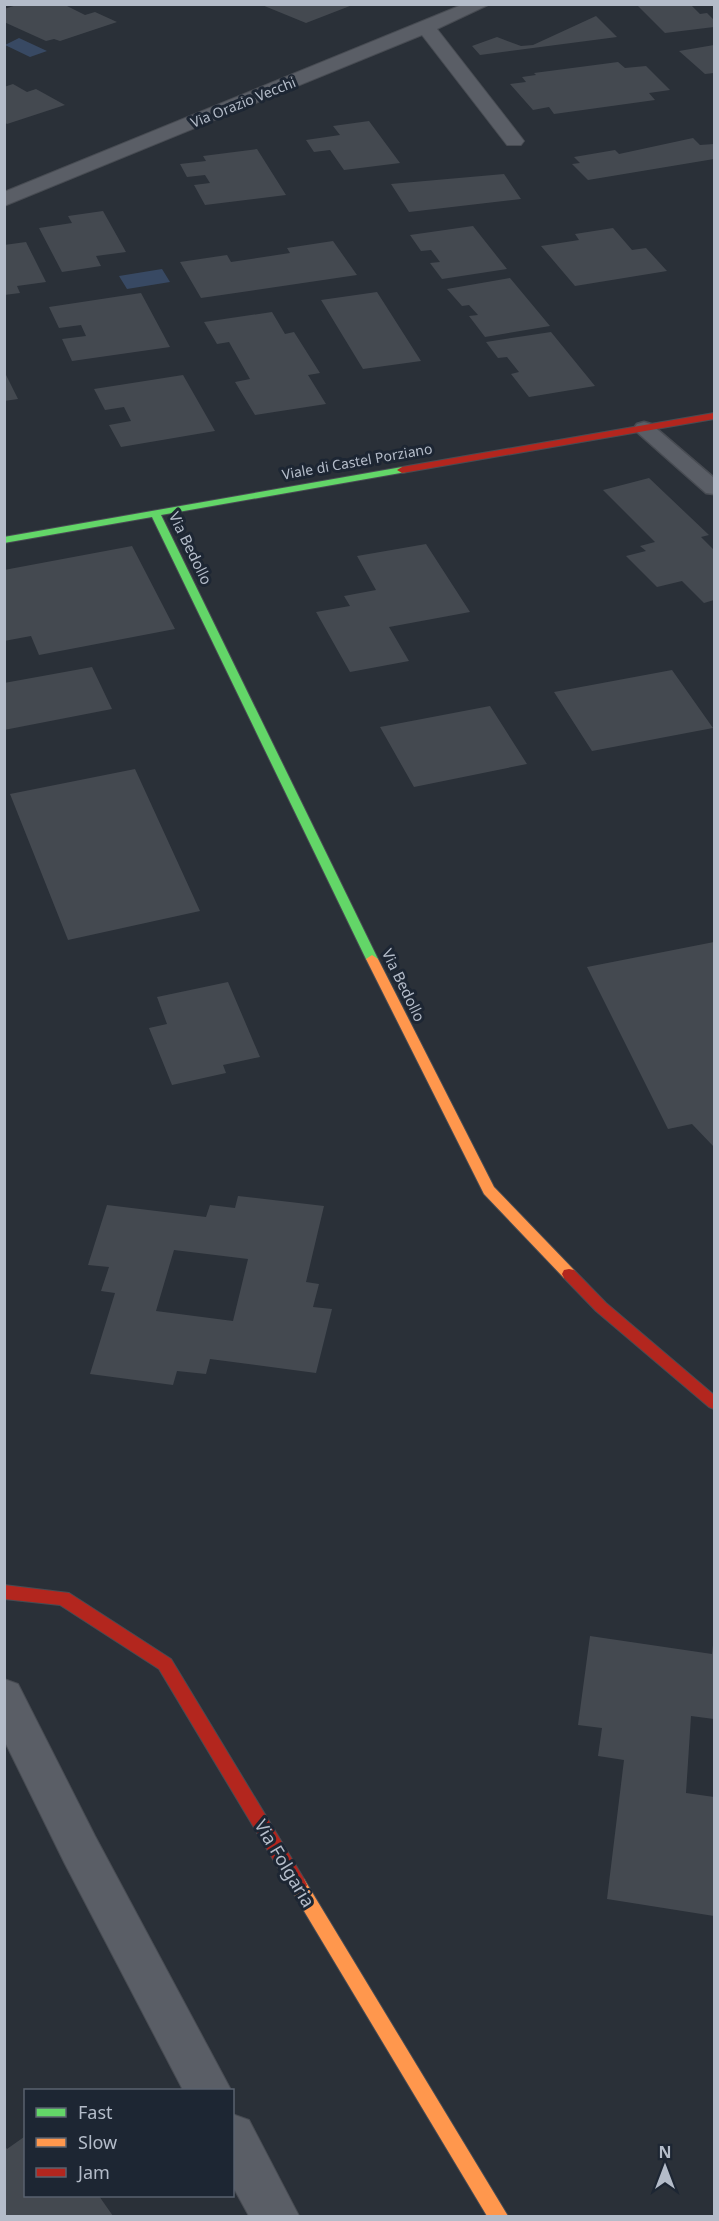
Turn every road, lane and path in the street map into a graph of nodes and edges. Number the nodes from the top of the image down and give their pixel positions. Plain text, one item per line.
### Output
1 (481, 4) edge
2 (426, 27) junction
3 (514, 141) dead end
4 (4, 200) edge
5 (714, 416) edge
6 (644, 428) junction
7 (714, 488) edge
8 (155, 513) junction
9 (4, 540) edge
10 (714, 1403) edge
11 (4, 1592) edge
12 (4, 1697) edge
13 (207, 2089) edge
14 (234, 2141) edge
15 (275, 2217) edge
16 (498, 2217) edge

1 - 2 street, Via Orazio Vecchi
2 - 3 street
2 - 4 street, Via Orazio Vecchi
5 - 6 street, Viale di Castel Porziano
6 - 7 lane
6 - 8 street, Viale di Castel Porziano
8 - 9 street, Viale di Castel Porziano
8 - 10 street, Via Bedollo
11 - 16 street, Via Folgaria
12 - 13 street
14 - 15 street

